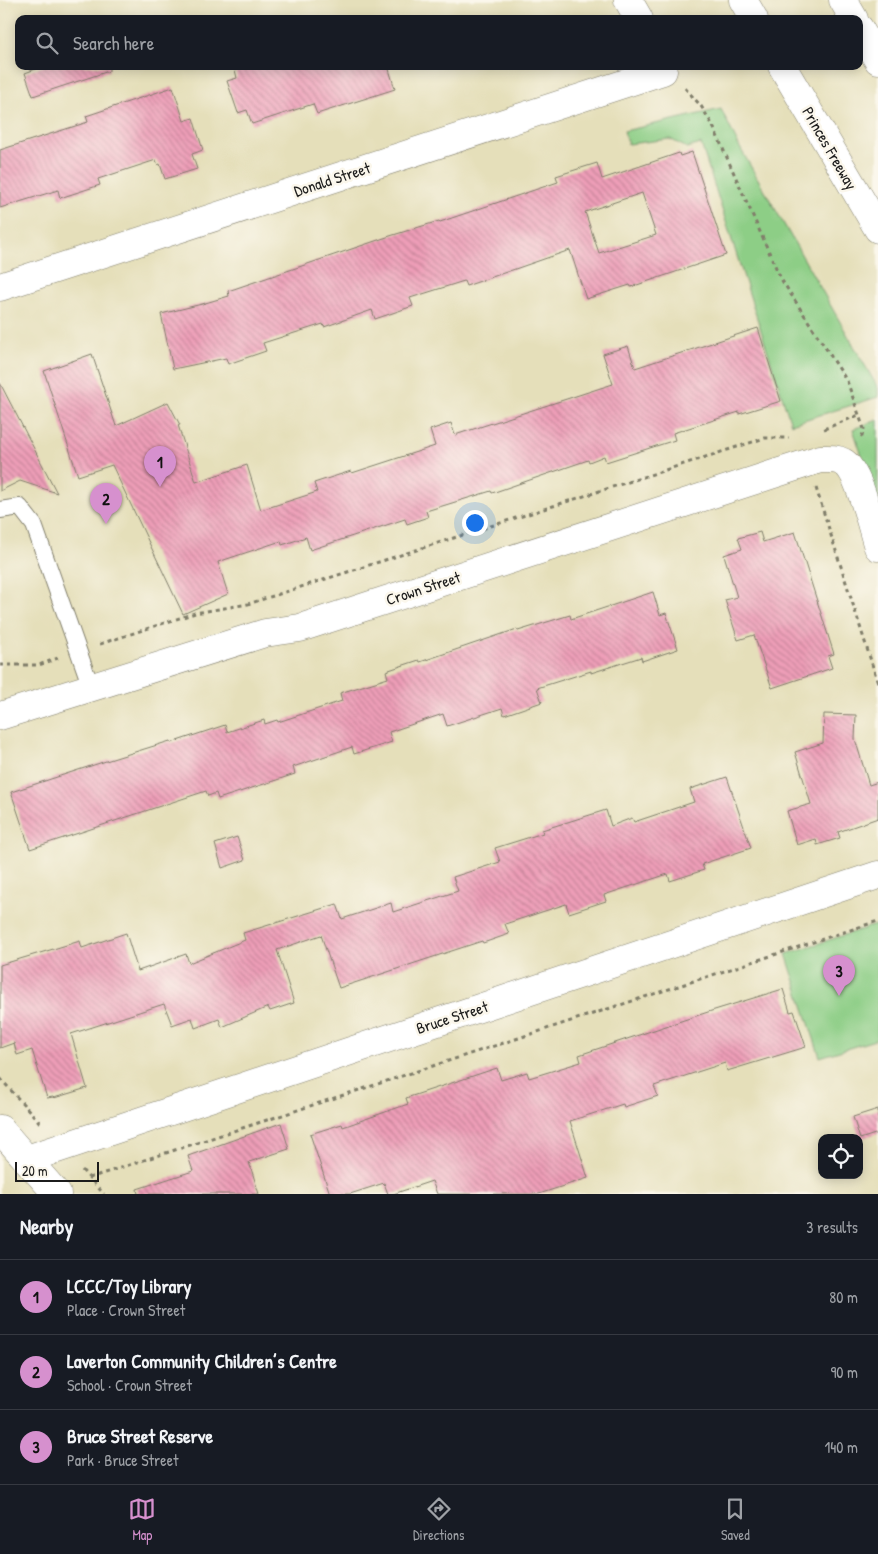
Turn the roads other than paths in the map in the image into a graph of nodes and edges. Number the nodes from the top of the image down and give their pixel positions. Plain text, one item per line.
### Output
1 (628, 0) edge
2 (743, 0) edge
3 (842, 0) edge
4 (637, 15) edge
5 (752, 15) edge
6 (851, 15) edge
7 (863, 35) edge
8 (878, 60) edge
9 (659, 70) edge
10 (784, 70) edge
11 (878, 229) edge
12 (0, 286) edge
13 (0, 510) edge
14 (878, 548) edge
15 (91, 687) junction
16 (0, 716) edge
17 (878, 875) edge
18 (0, 1129) edge
19 (27, 1160) junction
20 (57, 1194) edge

1 - 4 main road
2 - 5 main road
3 - 6 main road
7 - 8 main road
9 - 12 main road, Donald Street
10 - 11 main road, Princes Freeway
13 - 15 lane
14 - 15 main road, Crown Street
15 - 16 main road, Crown Street
17 - 19 main road, Bruce Street
18 - 19 main road
19 - 20 main road

